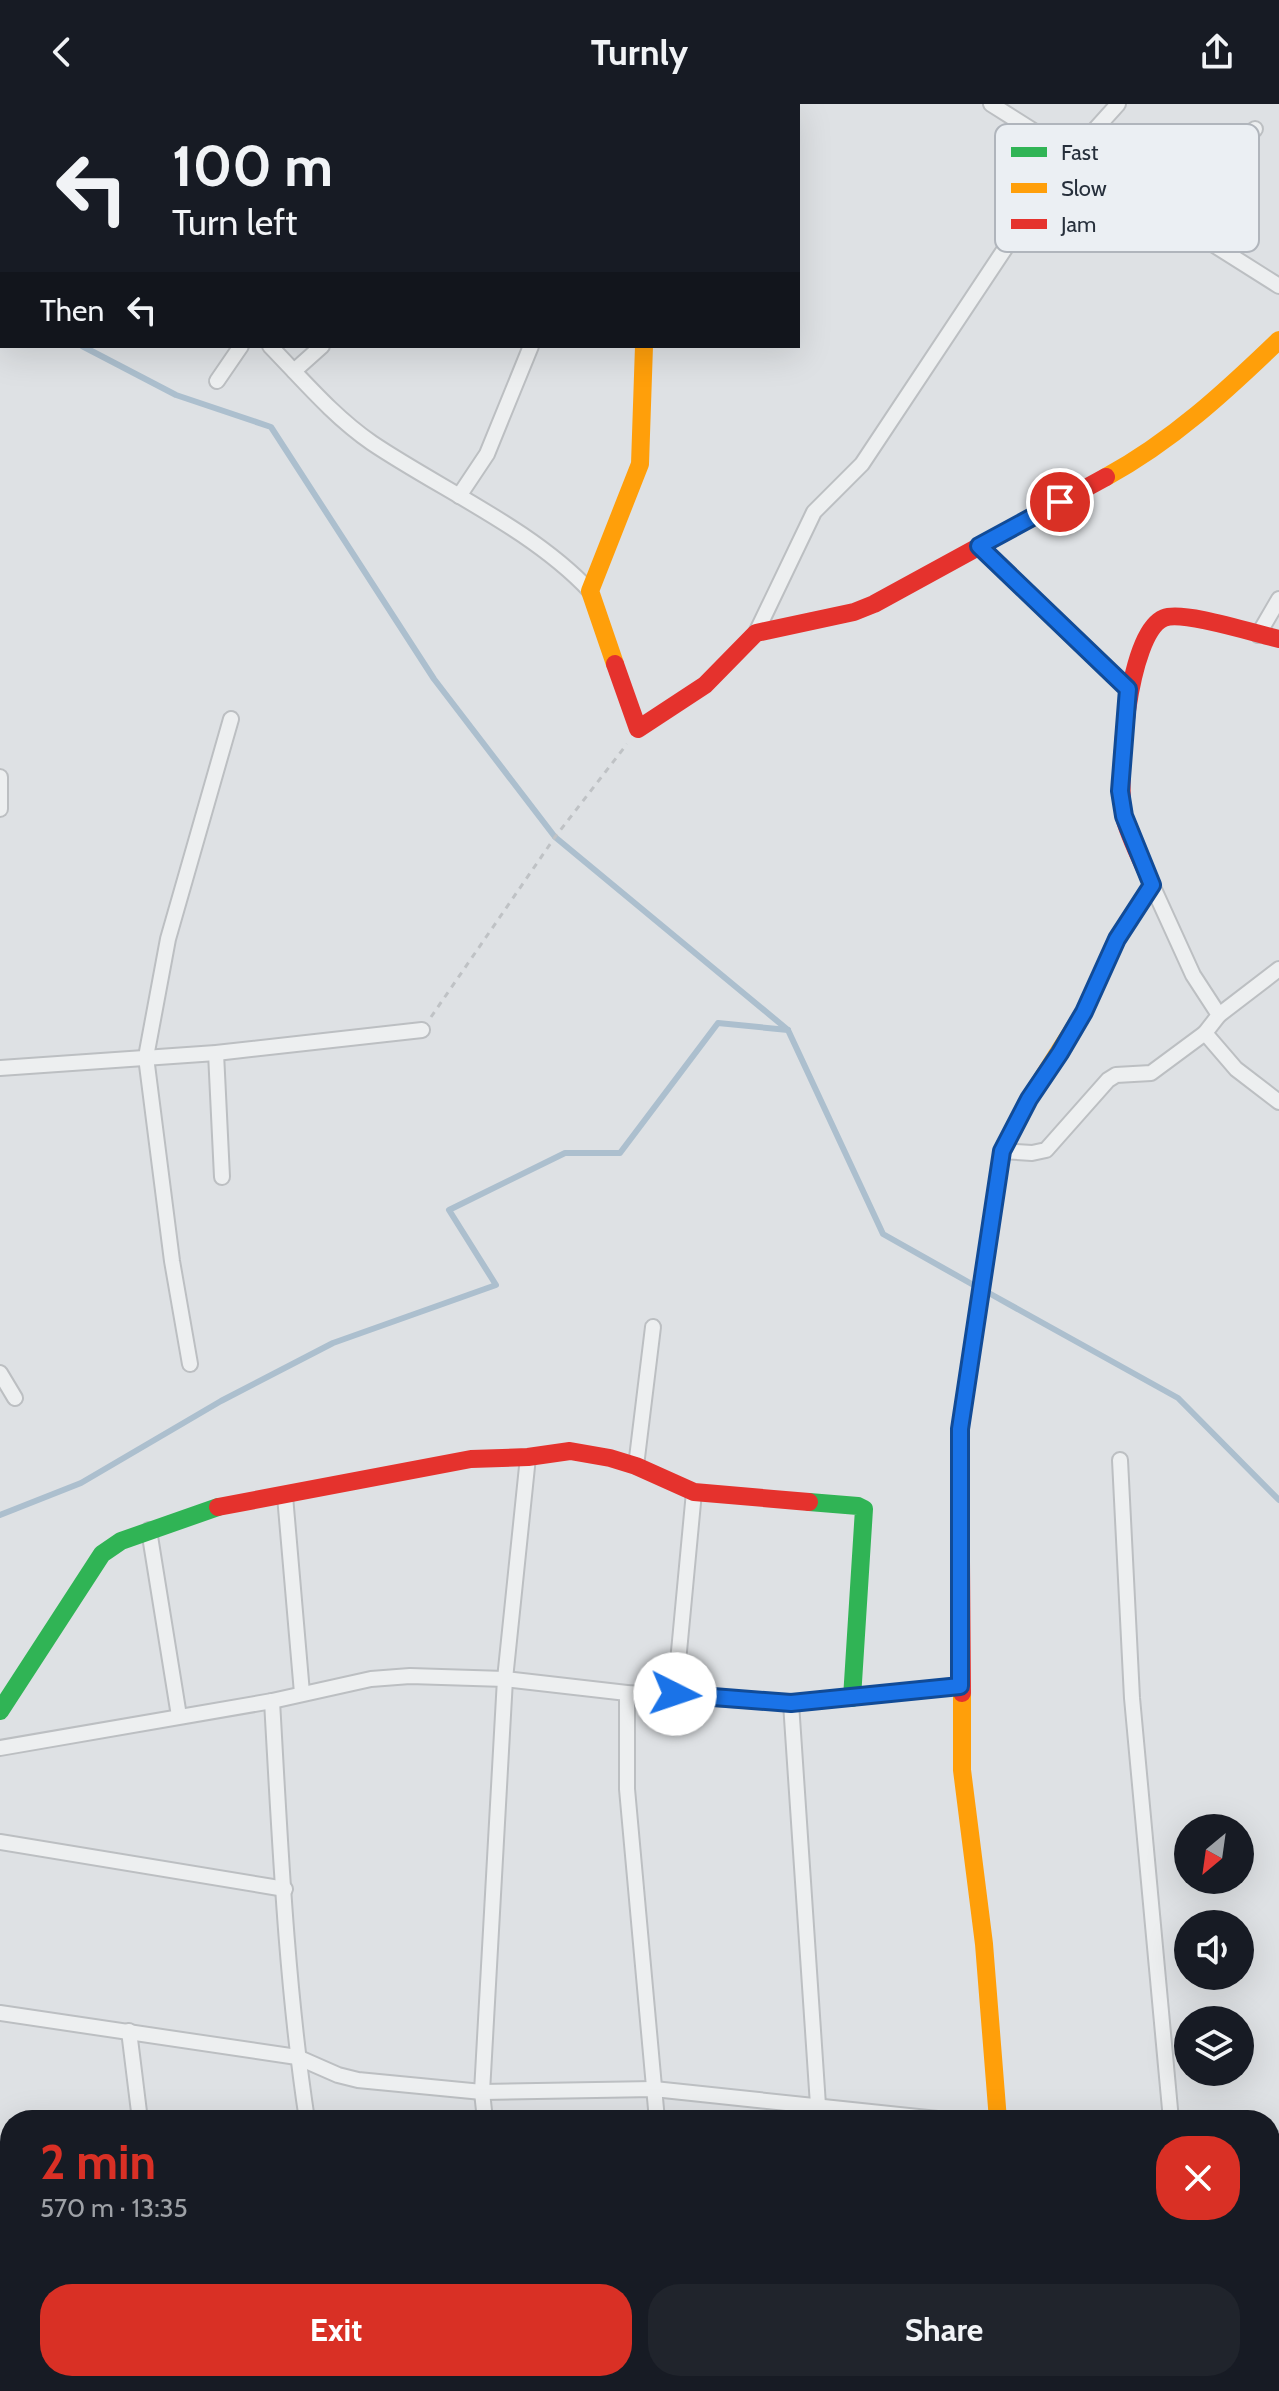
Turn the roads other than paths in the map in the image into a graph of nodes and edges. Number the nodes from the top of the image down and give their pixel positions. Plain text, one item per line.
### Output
1 (991, 104) edge
2 (1118, 104) edge
3 (1024, 124) edge
4 (1100, 124) edge
5 (1003, 252) edge
6 (1224, 252) edge
7 (1279, 286) edge
8 (1279, 340) edge
9 (240, 348) edge
10 (272, 348) edge
11 (320, 348) edge
12 (530, 348) edge
13 (644, 348) edge
14 (294, 371) junction
15 (217, 381) dead end
16 (459, 496) junction
17 (979, 546) junction
18 (590, 591) junction
19 (1279, 599) edge
20 (756, 633) junction
21 (1258, 635) junction
22 (1279, 639) edge
23 (1128, 689) junction
24 (231, 719) dead end
25 (0, 777) edge
26 (0, 809) edge
27 (1152, 885) junction
28 (1279, 969) edge
29 (1219, 1015) junction
30 (422, 1030) road end
31 (1205, 1033) junction
32 (216, 1053) junction
33 (146, 1057) junction
34 (0, 1068) edge
35 (1279, 1102) edge
36 (1002, 1151) junction
37 (222, 1177) dead end
38 (653, 1327) dead end
39 (190, 1364) dead end
40 (0, 1373) edge
41 (15, 1398) dead end
42 (528, 1457) junction
43 (1120, 1460) dead end
44 (636, 1466) junction
45 (694, 1492) junction
46 (285, 1496) junction
47 (149, 1530) junction
48 (505, 1679) junction
49 (960, 1686) junction
50 (302, 1693) junction
51 (627, 1693) junction
52 (675, 1694) junction
53 (852, 1698) junction
54 (272, 1701) junction
55 (791, 1703) junction
56 (0, 1711) edge
57 (179, 1716) junction
58 (0, 1748) edge
59 (0, 1842) edge
60 (285, 1889) junction
61 (0, 2013) edge
62 (129, 2031) junction
63 (297, 2057) junction
64 (654, 2089) junction
65 (482, 2092) junction
66 (139, 2110) edge
67 (305, 2110) edge
68 (484, 2110) edge
69 (656, 2110) edge
70 (793, 2110) edge
71 (819, 2110) edge
72 (997, 2110) edge
73 (1170, 2110) edge

1 - 3 street
2 - 4 street
5 - 20 street
6 - 7 street
8 - 17 street
9 - 15 street
10 - 14 street
11 - 14 street
12 - 16 street
13 - 18 street
14 - 16 street
16 - 18 street
17 - 20 street
17 - 23 street
18 - 20 street
19 - 21 street
21 - 22 street
21 - 23 street
23 - 27 street
24 - 33 street
25 - 26 street
27 - 29 street
27 - 36 street
28 - 29 street
29 - 31 street
30 - 32 street
31 - 35 street
31 - 36 street
32 - 33 street
32 - 37 street
33 - 34 street
33 - 39 street
36 - 49 street
38 - 44 street
40 - 41 street
42 - 44 street
42 - 46 street
42 - 48 street
43 - 73 street
44 - 45 street
45 - 52 street
45 - 53 street
46 - 47 street
46 - 50 street
47 - 56 street
47 - 57 street
48 - 50 street
48 - 51 street
48 - 65 street
49 - 53 street
49 - 72 street
50 - 54 street
51 - 52 street
51 - 64 street
52 - 55 street
53 - 55 street
54 - 57 street
54 - 60 street
55 - 71 street
57 - 58 street
59 - 60 street
60 - 63 street
61 - 62 street
62 - 63 street
62 - 66 street
63 - 65 street
63 - 67 street
64 - 65 street
64 - 69 street
64 - 70 street
65 - 68 street

